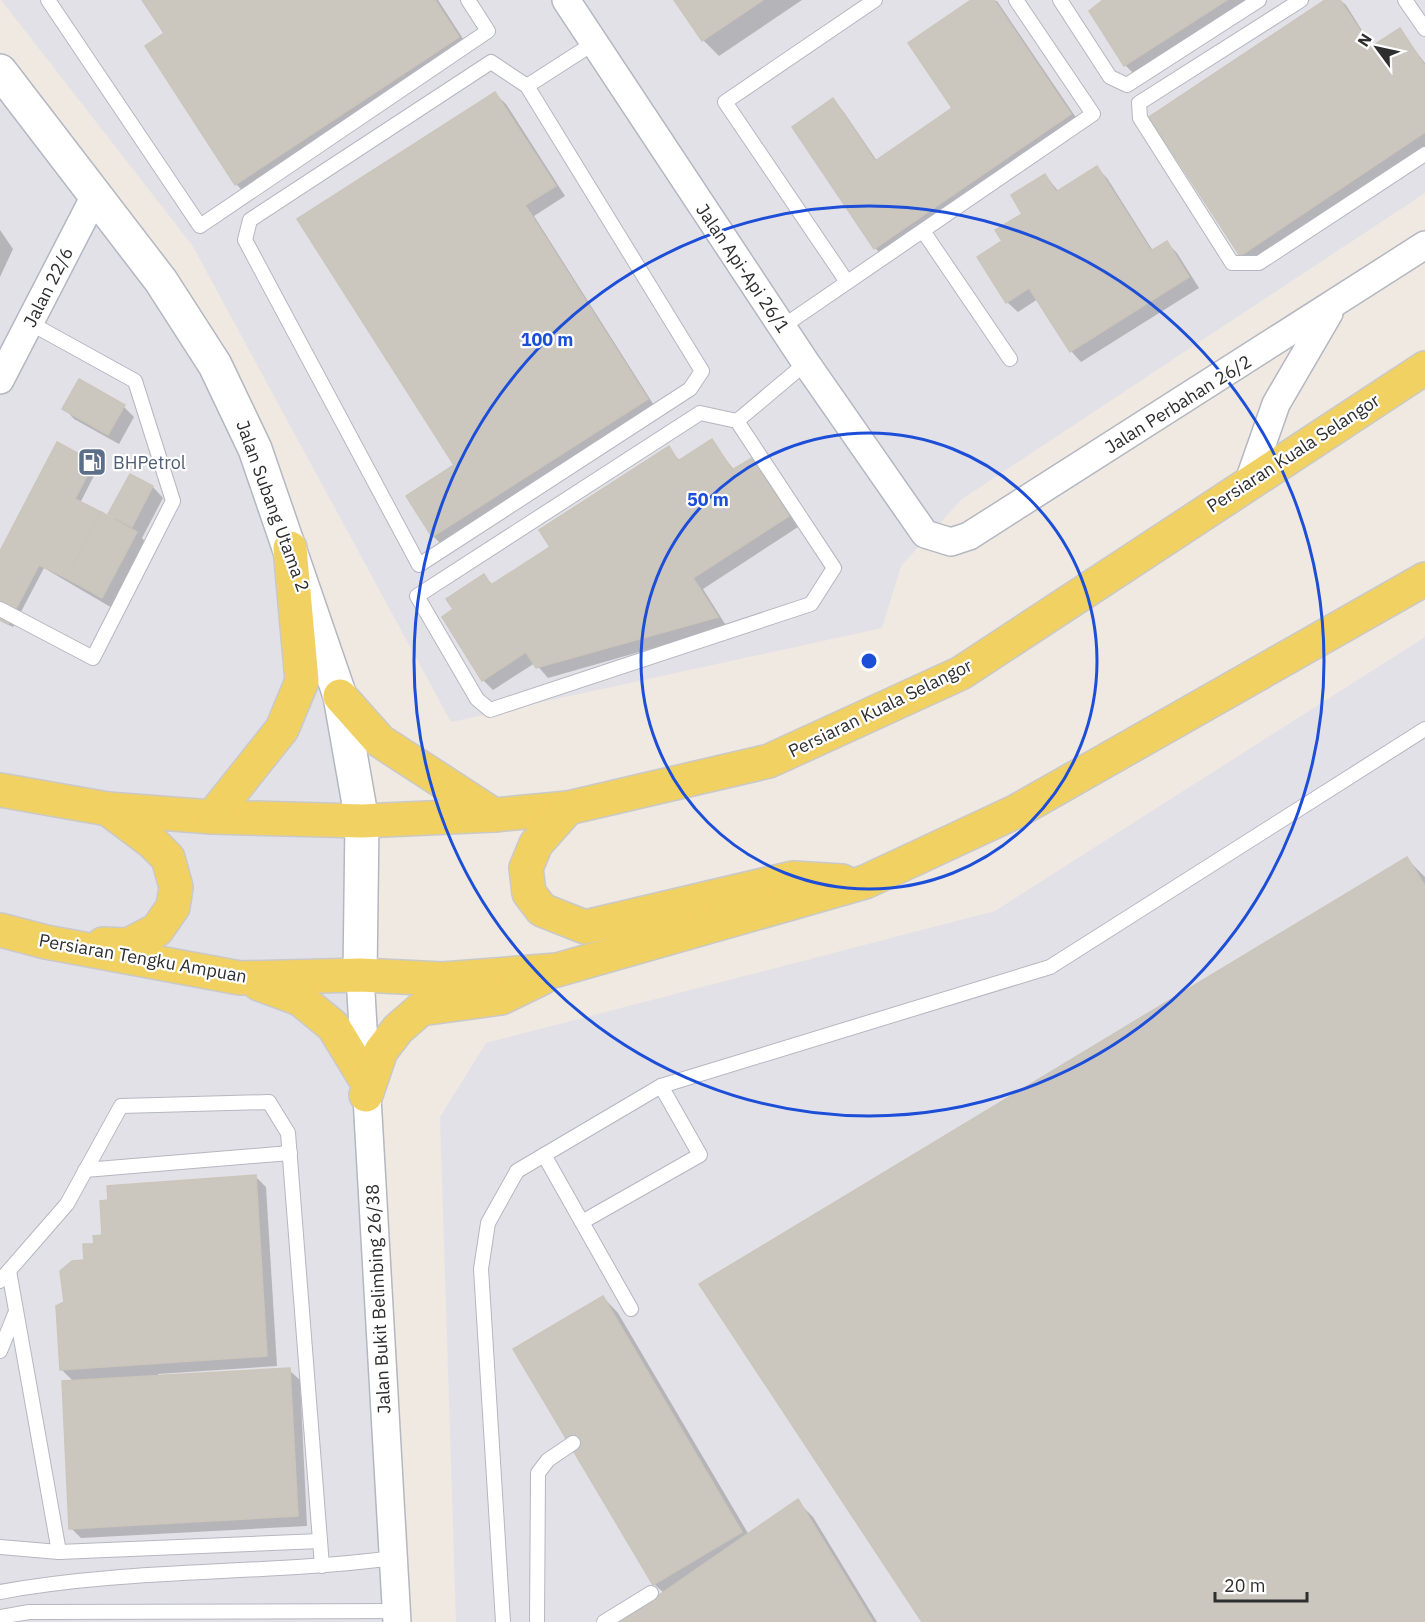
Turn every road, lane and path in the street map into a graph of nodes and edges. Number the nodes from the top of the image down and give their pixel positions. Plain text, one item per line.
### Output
1 (48, 0) edge
2 (468, 0) edge
3 (566, 0) edge
4 (875, 0) edge
5 (1016, 0) edge
6 (1060, 0) edge
7 (1259, 0) edge
8 (1301, 0) edge
9 (1405, 0) edge
10 (1425, 29) edge
11 (594, 43) junction
12 (0, 71) edge
13 (527, 86) junction
14 (1425, 154) edge
15 (96, 194) junction
16 (923, 231) junction
17 (1425, 245) edge
18 (848, 282) junction
19 (1334, 306) junction
20 (30, 323) junction
21 (782, 327) junction
22 (1010, 359) dead end
23 (806, 363) junction
24 (1425, 368) edge
25 (0, 380) edge
26 (737, 421) junction
27 (1249, 481) junction
28 (925, 534) joint
29 (290, 548) junction
30 (1425, 579) edge
31 (0, 609) edge
32 (340, 696) junction
33 (1425, 729) edge
34 (0, 790) edge
35 (568, 808) junction
36 (108, 809) junction
37 (494, 815) junction
38 (212, 817) junction
39 (362, 821) junction
40 (865, 882) junction
41 (0, 930) edge
42 (46, 942) junction
43 (557, 970) junction
44 (360, 975) junction
45 (240, 978) junction
46 (365, 1086) junction
47 (661, 1086) junction
48 (290, 1153) junction
49 (544, 1155) junction
50 (86, 1170) junction
51 (582, 1222) junction
52 (4, 1276) edge
53 (631, 1309) dead end
54 (16, 1314) junction
55 (0, 1351) edge
56 (573, 1443) dead end
57 (320, 1541) junction
58 (0, 1547) edge
59 (60, 1552) junction
60 (394, 1558) junction
61 (322, 1566) junction
62 (0, 1592) edge
63 (651, 1593) dead end
64 (0, 1617) edge
65 (293, 1617) edge
66 (398, 1617) edge
67 (503, 1622) edge
68 (537, 1622) edge
69 (604, 1622) edge

1 - 2 lane
3 - 11 street, Jalan Api-Api 26/1
4 - 18 lane
5 - 16 lane
6 - 7 lane
8 - 14 lane
9 - 10 lane
11 - 13 lane
11 - 21 street, Jalan Api-Api 26/1
12 - 15 main road, Jalan Subang Utama 2
13 - 13 lane
15 - 20 street, Jalan 22/6
15 - 29 main road, Jalan Subang Utama 2
16 - 18 lane
16 - 22 lane
17 - 19 street, Jalan Perbahan 26/2
18 - 21 lane
19 - 27 street
19 - 28 street, Jalan Perbahan 26/2
20 - 25 street, Jalan 22/6
20 - 31 lane
21 - 23 street, Jalan Api-Api 26/1
23 - 26 lane
23 - 28 street, Jalan Api-Api 26/1
24 - 27 main road, Persiaran Kuala Selangor
26 - 26 lane
27 - 35 main road, Persiaran Kuala Selangor
29 - 32 main road, Jalan Subang Utama 2
29 - 38 main road
30 - 40 main road
32 - 37 main road
32 - 39 main road, Jalan Subang Utama 2
33 - 47 lane
34 - 36 main road
35 - 37 main road, Persiaran Kuala Selangor
35 - 40 main road
36 - 38 main road
36 - 42 main road
37 - 39 main road, Persiaran Kuala Selangor
38 - 39 main road
39 - 44 main road, Jalan Subang Utama 2
40 - 43 main road
41 - 42 main road, Persiaran Tengku Ampuan
42 - 45 main road, Persiaran Tengku Ampuan
43 - 44 main road
43 - 46 main road
44 - 45 main road, Persiaran Tengku Ampuan
44 - 46 street, Jalan Bukit Belimbing 26/38
45 - 46 main road
46 - 60 street, Jalan Bukit Belimbing 26/38
47 - 49 lane
47 - 51 lane
48 - 50 lane
48 - 50 lane
48 - 57 lane
49 - 51 lane
49 - 67 lane
50 - 52 lane
51 - 53 lane
52 - 54 lane
54 - 55 lane
54 - 59 lane
56 - 68 lane
57 - 59 lane
57 - 61 lane
58 - 59 lane
60 - 61 lane
60 - 66 street, Jalan Bukit Belimbing 26/38
61 - 62 lane
63 - 69 lane
64 - 65 lane
65 - 66 lane

